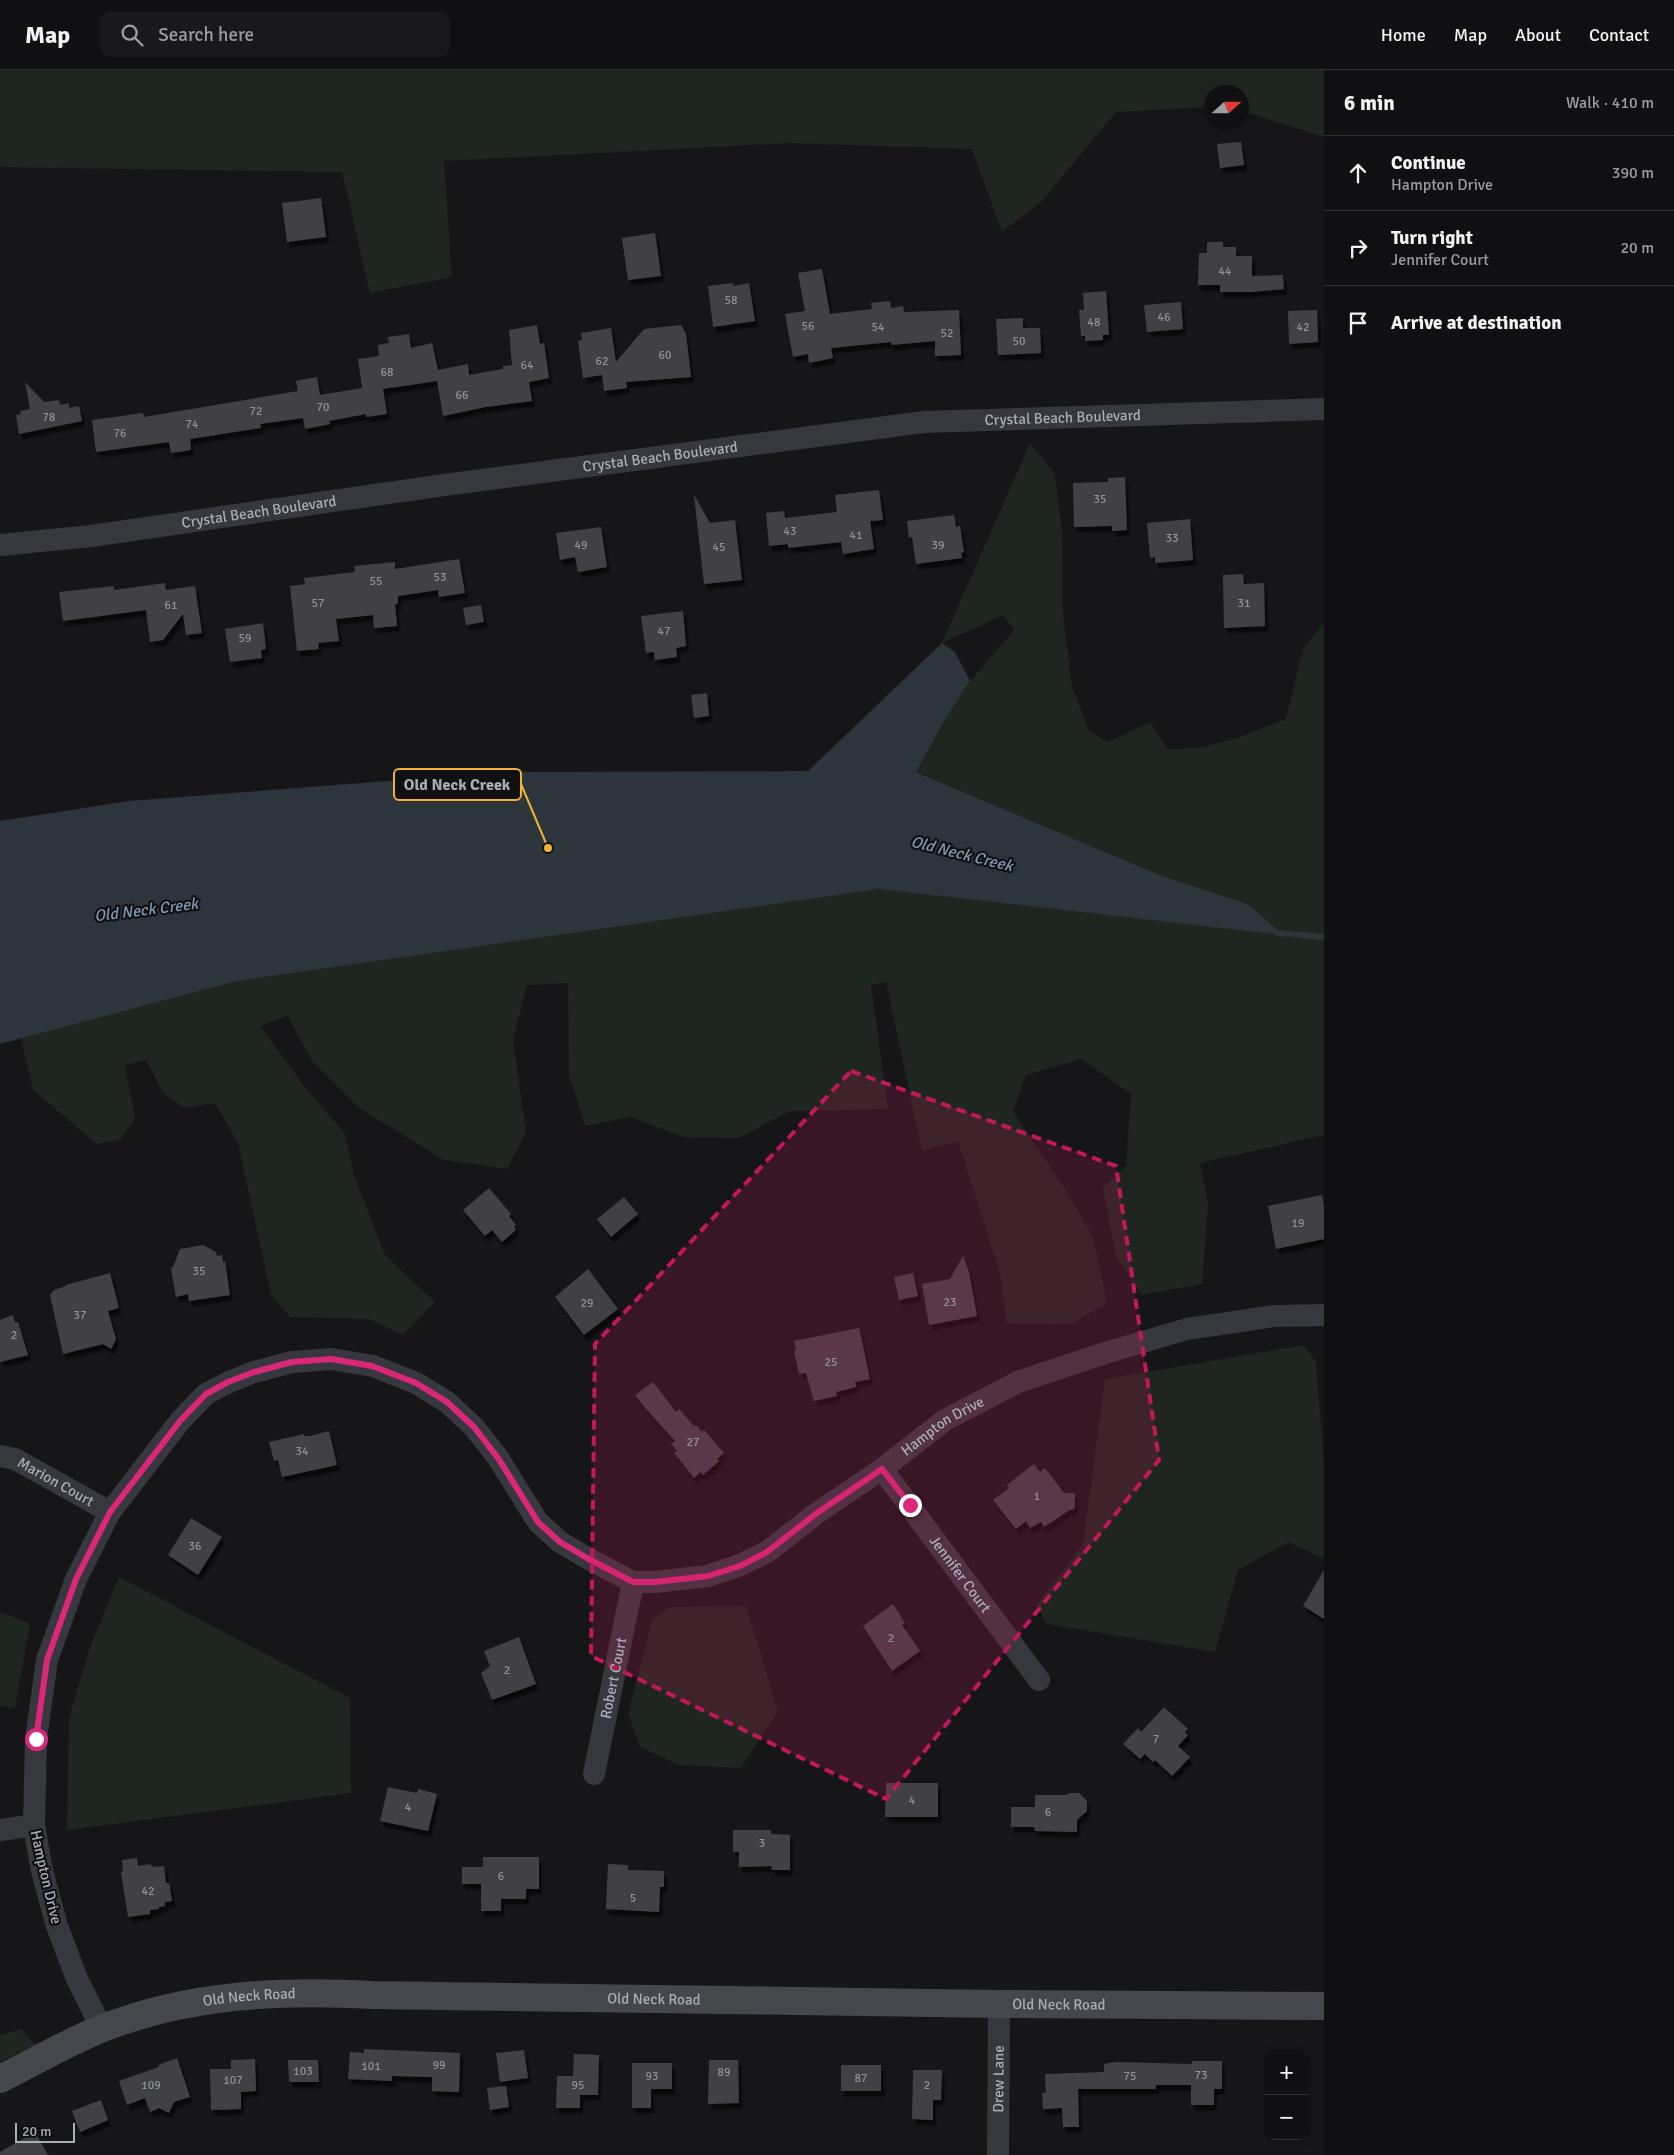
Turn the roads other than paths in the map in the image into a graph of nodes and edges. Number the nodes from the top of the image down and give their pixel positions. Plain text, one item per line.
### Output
1 (1324, 409) edge
2 (0, 545) edge
3 (1324, 1315) edge
4 (0, 1456) edge
5 (882, 1469) junction
6 (110, 1512) junction
7 (633, 1582) junction
8 (1039, 1680) dead end
9 (594, 1774) dead end
10 (34, 1825) junction
11 (0, 1830) edge
12 (999, 2004) junction
13 (1324, 2006) edge
14 (102, 2029) junction
15 (0, 2079) edge
16 (998, 2155) edge

1 - 2 street, Crystal Beach Boulevard
3 - 5 street, Hampton Drive
4 - 6 street, Marion Court
5 - 7 street, Hampton Drive
5 - 8 street, Jennifer Court
6 - 7 street, Hampton Drive
6 - 10 street, Hampton Drive
7 - 9 street, Robert Court
10 - 11 street
10 - 14 street, Hampton Drive
12 - 13 street, Old Neck Road
12 - 14 street, Old Neck Road
12 - 16 street, Drew Lane
14 - 15 street, Old Neck Road

